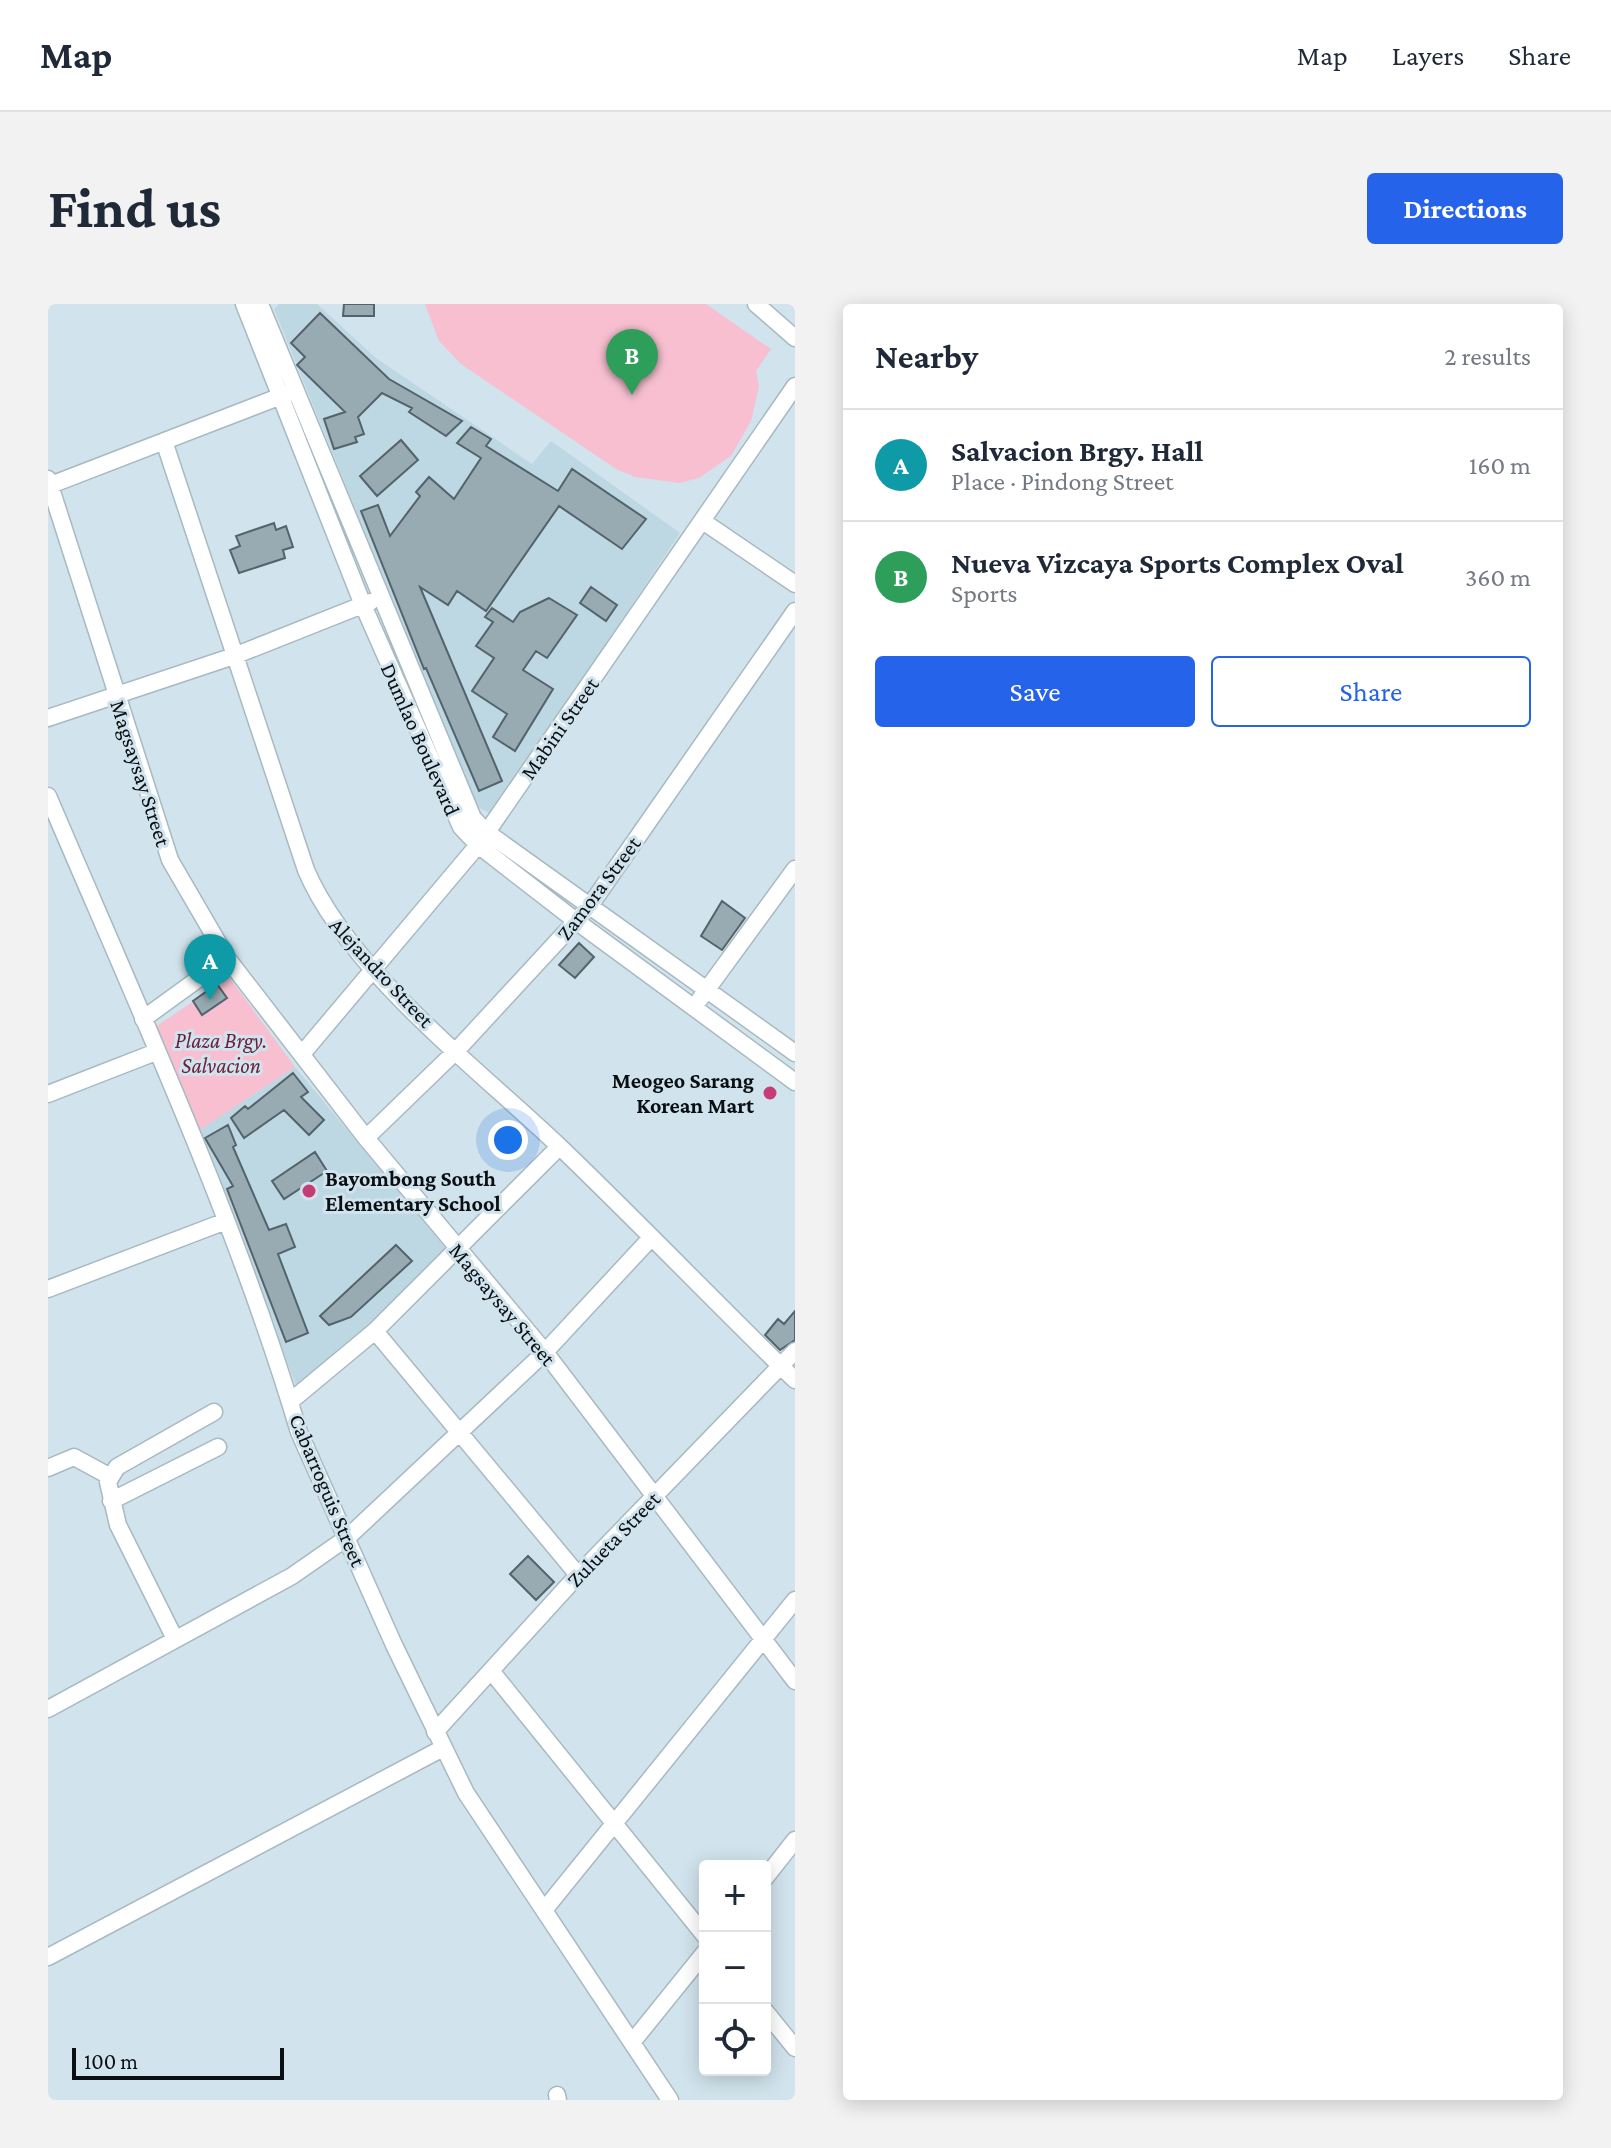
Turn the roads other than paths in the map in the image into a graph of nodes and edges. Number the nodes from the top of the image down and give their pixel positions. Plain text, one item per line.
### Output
1 (756, 304) edge
2 (250, 305) edge
3 (795, 338) edge
4 (795, 386) edge
5 (296, 390) junction
6 (279, 397) junction
7 (164, 441) junction
8 (49, 484) edge
9 (704, 522) junction
10 (795, 584) edge
11 (380, 598) junction
12 (363, 605) junction
13 (795, 611) edge
14 (234, 656) junction
15 (116, 696) junction
16 (48, 718) edge
17 (48, 796) edge
18 (482, 838) junction
19 (795, 869) edge
20 (589, 907) junction
21 (576, 921) junction
22 (227, 958) junction
23 (373, 968) junction
24 (705, 992) junction
25 (694, 1006) junction
26 (143, 1019) junction
27 (456, 1051) junction
28 (156, 1052) junction
29 (795, 1053) edge
30 (302, 1054) junction
31 (795, 1082) edge
32 (48, 1094) edge
33 (366, 1138) junction
34 (559, 1147) junction
35 (226, 1221) junction
36 (650, 1239) junction
37 (455, 1247) junction
38 (48, 1289) edge
39 (375, 1331) junction
40 (795, 1351) edge
41 (545, 1352) junction
42 (782, 1367) junction
43 (795, 1380) edge
44 (292, 1400) junction
45 (214, 1412) dead end
46 (459, 1430) junction
47 (218, 1447) dead end
48 (48, 1468) edge
49 (109, 1476) junction
50 (653, 1496) junction
51 (111, 1501) junction
52 (348, 1537) junction
53 (578, 1575) junction
54 (795, 1600) edge
55 (175, 1639) junction
56 (763, 1641) junction
57 (492, 1672) junction
58 (795, 1681) edge
59 (48, 1709) edge
60 (435, 1732) junction
61 (443, 1748) junction
62 (616, 1822) junction
63 (795, 1840) edge
64 (771, 1870) edge
65 (545, 1909) junction
66 (702, 1932) edge
67 (48, 1957) edge
68 (699, 1959) edge
69 (771, 2018) edge
70 (634, 2040) junction
71 (794, 2044) edge
72 (670, 2100) edge

1 - 3 street
2 - 5 street, Dumlao Boulevard
2 - 6 street, Dumlao Boulevard
4 - 9 street, Mabini Street
5 - 6 street
5 - 11 street, Dumlao Boulevard
6 - 7 street
6 - 12 street, Dumlao Boulevard
7 - 8 street
7 - 14 street, Alejandro Street
8 - 15 street, Magsaysay Street
9 - 10 street
9 - 18 street, Mabini Street
11 - 12 street
11 - 18 street, Dumlao Boulevard
12 - 14 street
12 - 18 street, Dumlao Boulevard
13 - 20 street, Zamora Street
14 - 15 street
14 - 23 street, Alejandro Street
15 - 16 street
15 - 22 street, Magsaysay Street
17 - 26 street, Cabarroguis Street
18 - 20 street, Dumlao Boulevard
18 - 21 street, Dumlao Boulevard
18 - 23 street, Mabini Street
19 - 24 street
20 - 21 street, Zamora Street
20 - 24 street, Dumlao Boulevard
21 - 25 street, Dumlao Boulevard
21 - 27 street, Zamora Street
22 - 26 street
22 - 30 street, Magsaysay Street
23 - 27 street, Alejandro Street
23 - 30 street, Mabini Street
24 - 25 street
24 - 29 street, Dumlao Boulevard
25 - 31 street, Dumlao Boulevard
26 - 28 street, Cabarroguis Street
27 - 33 street, Zamora Street
27 - 34 street, Alejandro Street
28 - 32 street
28 - 35 street, Cabarroguis Street
30 - 33 street, Magsaysay Street
33 - 37 street, Magsaysay Street
34 - 36 street, Alejandro Street
34 - 37 street
35 - 38 street
35 - 44 street, Cabarroguis Street
36 - 41 street
36 - 42 street, Alejandro Street
37 - 39 street
37 - 41 street, Magsaysay Street
39 - 44 street
39 - 46 street
40 - 42 street, Zulueta Street
41 - 46 street
41 - 50 street, Magsaysay Street
42 - 43 street, Alejandro Street
42 - 50 street, Zulueta Street
44 - 52 street, Cabarroguis Street
45 - 49 street
46 - 52 street
46 - 53 street
47 - 51 street
48 - 49 street
49 - 51 street
50 - 53 street, Zulueta Street
50 - 56 street, Magsaysay Street
51 - 55 street
52 - 55 street
52 - 60 street, Cabarroguis Street
53 - 57 street, Zulueta Street
54 - 56 street
55 - 59 street
56 - 58 street, Magsaysay Street
56 - 62 street
57 - 60 street, Zulueta Street
57 - 62 street
60 - 61 street, Cabarroguis Street
61 - 65 street, Cabarroguis Street
61 - 67 street
62 - 65 street
62 - 66 street
63 - 64 street
65 - 70 street, Cabarroguis Street
68 - 70 street
69 - 71 street
70 - 72 street, Cabarroguis Street

